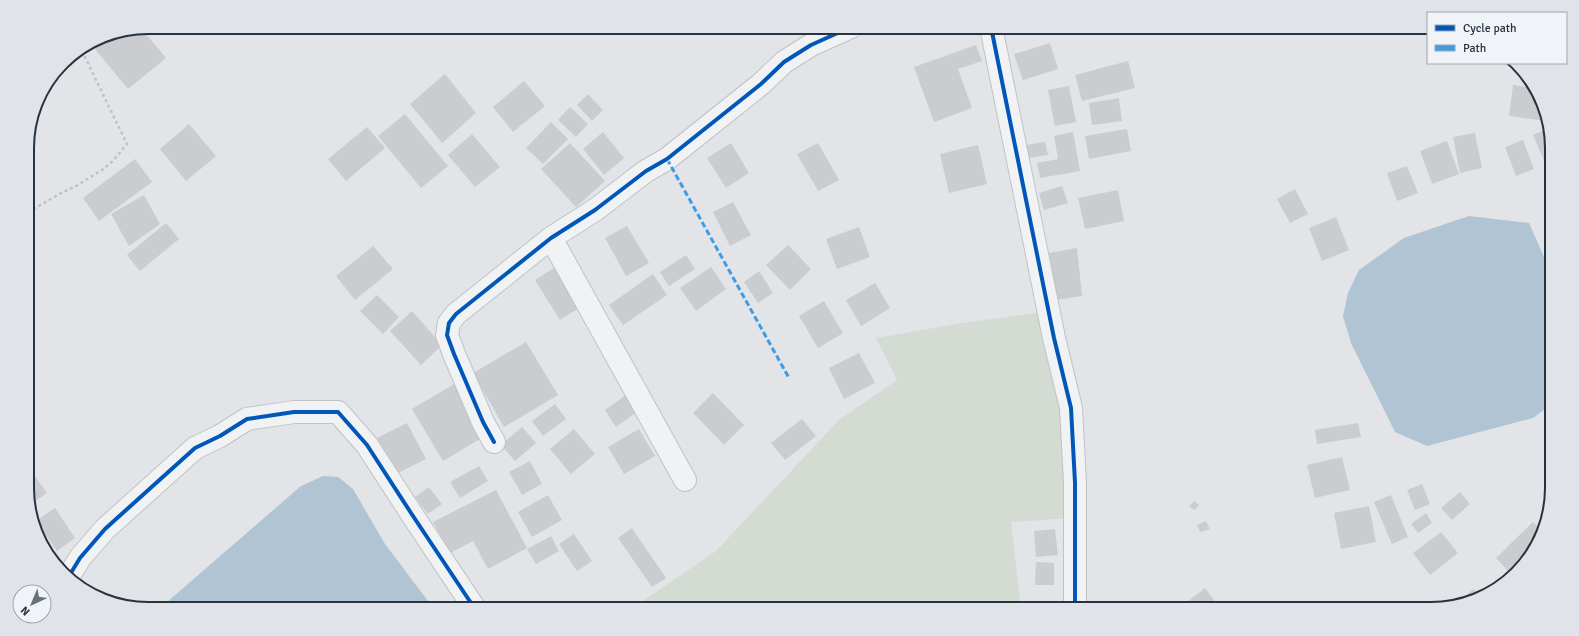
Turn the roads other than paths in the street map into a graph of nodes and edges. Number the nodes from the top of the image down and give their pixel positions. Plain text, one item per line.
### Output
1 (835, 34) edge
2 (992, 34) edge
3 (551, 238) junction
4 (494, 442) dead end
5 (685, 480) dead end
6 (71, 572) edge
7 (470, 602) edge
8 (1075, 602) edge

1 - 3 street
2 - 8 street
3 - 4 street
3 - 5 street
6 - 7 street

